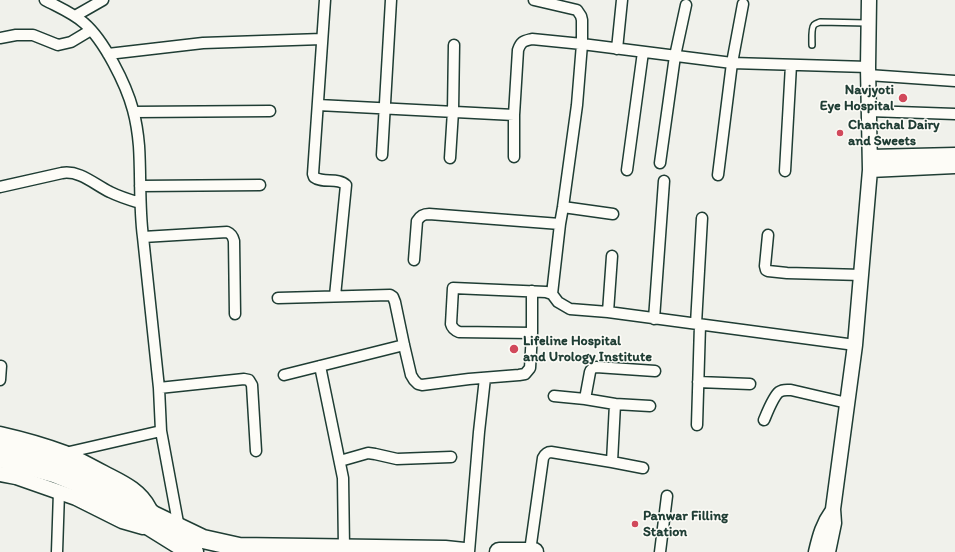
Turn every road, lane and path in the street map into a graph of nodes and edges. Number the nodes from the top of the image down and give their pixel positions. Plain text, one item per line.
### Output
1 (45, 0) edge
2 (103, 0) edge
3 (325, 0) edge
4 (391, 0) edge
5 (534, 0) edge
6 (622, 0) edge
7 (869, 0) edge
8 (743, 4) dead end
9 (686, 5) dead end
10 (75, 16) junction
11 (868, 23) junction
12 (91, 30) junction
13 (0, 38) edge
14 (322, 39) junction
15 (582, 44) junction
16 (454, 45) dead end
17 (812, 46) dead end
18 (617, 49) junction
19 (643, 52) junction
20 (108, 54) junction
21 (675, 56) junction
22 (732, 63) junction
23 (791, 65) junction
24 (868, 71) junction
25 (955, 81) edge
26 (318, 104) junction
27 (385, 108) junction
28 (270, 111) dead end
29 (453, 111) junction
30 (869, 111) junction
31 (134, 112) junction
32 (955, 114) edge
33 (514, 115) junction
34 (382, 155) dead end
35 (955, 155) edge
36 (514, 157) dead end
37 (450, 158) dead end
38 (660, 162) dead end
39 (870, 164) junction
40 (955, 166) edge
41 (628, 170) dead end
42 (785, 171) dead end
43 (718, 175) dead end
44 (664, 181) dead end
45 (260, 185) dead end
46 (140, 186) junction
47 (0, 187) edge
48 (140, 203) junction
49 (563, 207) junction
50 (613, 214) dead end
51 (702, 218) dead end
52 (560, 224) junction
53 (768, 236) dead end
54 (143, 237) junction
55 (612, 256) dead end
56 (414, 260) dead end
57 (862, 274) junction
58 (532, 291) junction
59 (552, 294) junction
60 (335, 296) junction
61 (278, 298) dead end
62 (608, 312) junction
63 (235, 314) dead end
64 (654, 318) junction
65 (698, 325) junction
66 (532, 333) junction
67 (404, 345) junction
68 (855, 345) junction
69 (1, 366) dead end
70 (320, 366) junction
71 (655, 371) dead end
72 (284, 375) dead end
73 (485, 378) junction
74 (0, 380) edge
75 (698, 382) junction
76 (750, 384) dead end
77 (159, 388) junction
78 (554, 396) dead end
79 (585, 399) junction
80 (847, 403) junction
81 (615, 404) junction
82 (650, 406) dead end
83 (764, 420) dead end
84 (696, 425) dead end
85 (161, 431) junction
86 (0, 434) edge
87 (0, 443) edge
88 (256, 451) dead end
89 (65, 453) junction
90 (451, 457) dead end
91 (0, 458) edge
92 (340, 460) junction
93 (612, 462) junction
94 (643, 468) dead end
95 (0, 474) edge
96 (59, 492) junction
97 (667, 496) dead end
98 (833, 509) junction
99 (145, 516) junction
100 (179, 528) junction
101 (198, 548) edge
102 (344, 548) junction
103 (56, 552) edge
104 (464, 552) edge
105 (469, 552) edge
106 (499, 552) edge
107 (532, 552) edge
108 (660, 552) edge
109 (816, 552) edge
110 (828, 552) edge

1 - 10 street
2 - 10 street
3 - 14 street
4 - 27 street
5 - 15 street
6 - 18 street
7 - 11 main road
8 - 22 street
9 - 21 street
10 - 12 street
11 - 17 lane
11 - 24 main road
12 - 13 street
12 - 20 street
14 - 20 street
14 - 26 street
15 - 18 street
15 - 33 street
15 - 49 street
16 - 29 street
18 - 19 street
19 - 21 street
19 - 41 street
20 - 31 street
21 - 22 street
21 - 38 street
22 - 23 street
22 - 43 street
23 - 24 street
23 - 42 street
24 - 25 street
24 - 30 main road
26 - 27 street
26 - 60 street
27 - 29 street
27 - 34 street
28 - 31 street
29 - 33 street
29 - 37 street
30 - 32 street
30 - 39 main road
31 - 46 street
33 - 36 street
35 - 39 main road
39 - 40 main road
39 - 57 main road
44 - 64 street
45 - 46 street
46 - 48 street
47 - 48 street
48 - 54 street
49 - 50 street
49 - 52 street
51 - 65 street
52 - 56 street
52 - 59 street
53 - 57 street
54 - 63 street
54 - 77 street
55 - 62 street
57 - 68 main road
58 - 59 street
58 - 66 street
58 - 66 street
59 - 62 street
60 - 61 street
60 - 67 street
62 - 64 street
64 - 65 street
65 - 68 street
65 - 75 street
66 - 73 street
67 - 70 street
67 - 73 street
68 - 80 main road
69 - 74 street
70 - 72 street
70 - 92 street
71 - 79 street
73 - 105 street
75 - 76 street
75 - 84 street
77 - 85 street
77 - 88 street
78 - 79 street
79 - 81 street
80 - 83 street
80 - 98 main road
81 - 82 street
81 - 93 street
85 - 89 street
85 - 100 street
86 - 89 main road
87 - 99 highway
89 - 99 main road
90 - 92 street
91 - 99 highway
92 - 102 street
93 - 94 street
93 - 107 street
95 - 96 main road
96 - 99 main road
96 - 103 street
97 - 108 street
98 - 109 main road
98 - 110 main road
99 - 100 highway
99 - 101 highway
100 - 101 highway
101 - 102 highway
102 - 104 highway
106 - 107 highway

